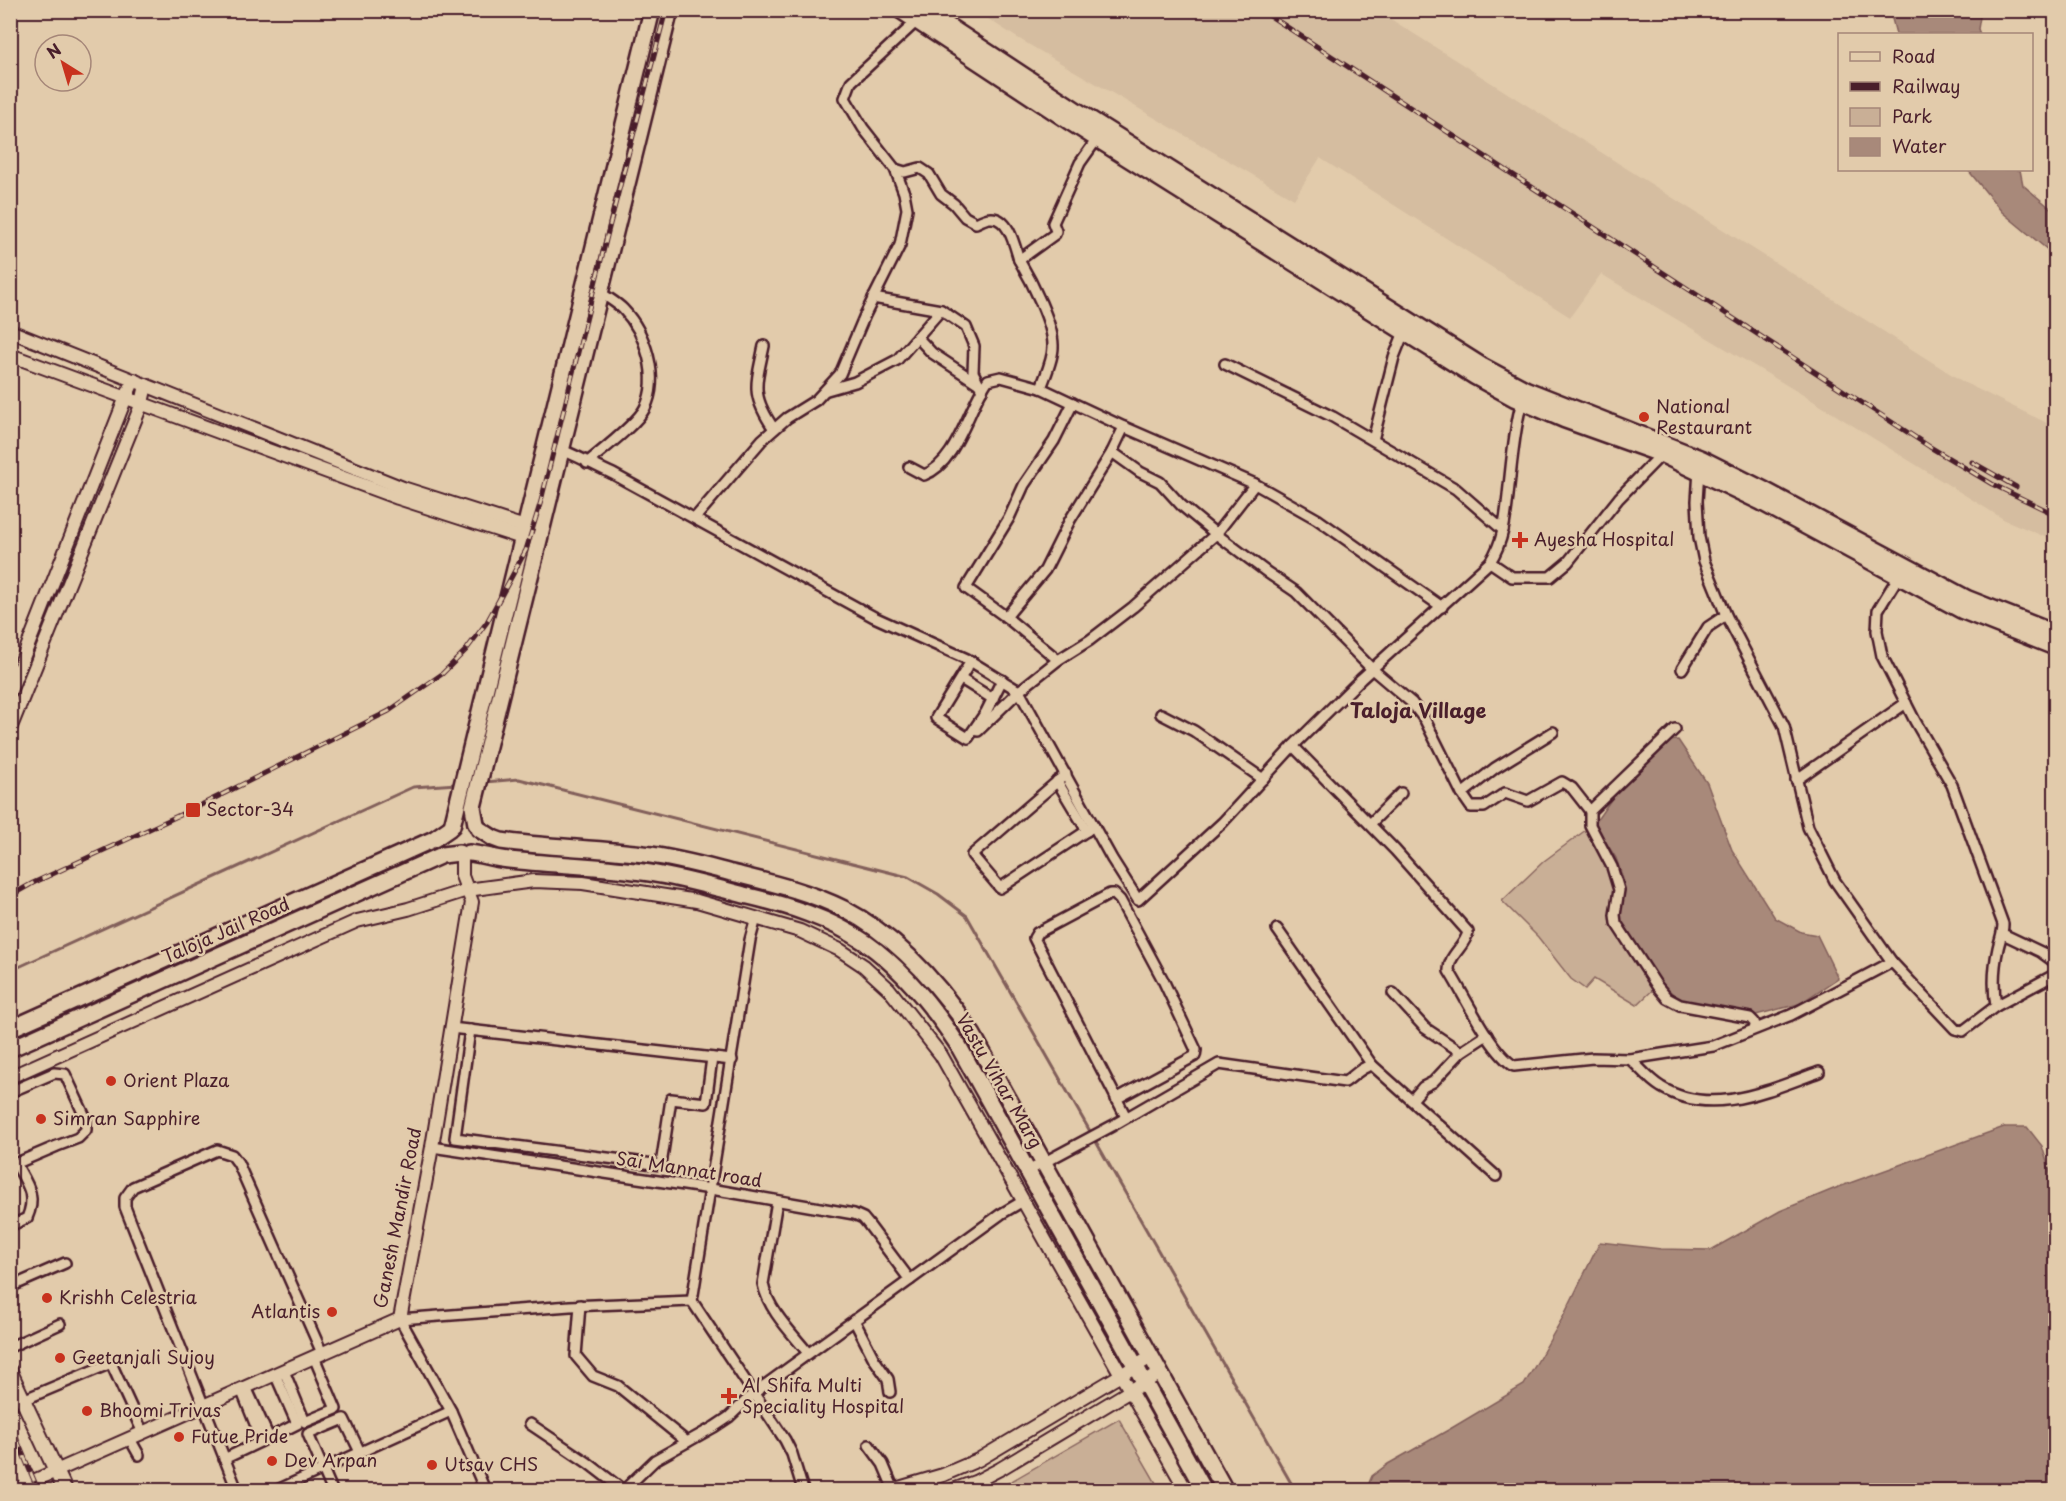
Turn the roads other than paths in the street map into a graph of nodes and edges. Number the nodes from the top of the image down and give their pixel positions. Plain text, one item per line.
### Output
1 (651, 10) edge
2 (670, 10) edge
3 (901, 10) edge
4 (920, 16) edge
5 (1097, 139) junction
6 (895, 169) junction
7 (1019, 260) junction
8 (600, 292) junction
9 (873, 298) junction
10 (941, 310) junction
11 (10, 330) edge
12 (1404, 332) junction
13 (917, 337) junction
14 (764, 346) dead end
15 (10, 355) edge
16 (1225, 364) dead end
17 (140, 383) junction
18 (981, 387) junction
19 (1041, 388) junction
20 (825, 391) junction
21 (1524, 396) junction
22 (126, 397) junction
23 (142, 403) junction
24 (1073, 403) junction
25 (1124, 427) junction
26 (774, 429) junction
27 (1373, 440) junction
28 (544, 445) junction
29 (562, 449) junction
30 (1112, 452) junction
31 (1662, 454) junction
32 (587, 463) junction
33 (1700, 465) junction
34 (909, 467) dead end
35 (1255, 484) junction
36 (695, 518) junction
37 (1503, 530) junction
38 (524, 532) junction
39 (1216, 534) junction
40 (1490, 562) junction
41 (1902, 571) junction
42 (1442, 607) junction
43 (1726, 615) junction
44 (1006, 617) junction
45 (2055, 634) edge
46 (2055, 648) edge
47 (1058, 660) junction
48 (971, 661) junction
49 (1372, 669) junction
50 (1682, 669) dead end
51 (961, 679) junction
52 (1002, 680) junction
53 (10, 691) edge
54 (1019, 691) junction
55 (993, 699) junction
56 (1906, 704) junction
57 (1161, 714) dead end
58 (10, 729) edge
59 (1675, 729) dead end
60 (978, 730) dead end
61 (1553, 732) dead end
62 (1293, 746) junction
63 (1066, 774) junction
64 (1263, 779) junction
65 (1796, 780) junction
66 (1057, 781) junction
67 (1401, 793) dead end
68 (1462, 794) junction
69 (1590, 811) junction
70 (1370, 824) junction
71 (451, 827) junction
72 (478, 827) junction
73 (1090, 829) junction
74 (463, 853) junction
75 (467, 890) junction
76 (756, 918) junction
77 (1277, 929) dead end
78 (2003, 934) junction
79 (1892, 963) junction
80 (2055, 963) edge
81 (2055, 974) edge
82 (1393, 993) dead end
83 (1996, 1006) junction
84 (451, 1028) junction
85 (1756, 1028) junction
86 (10, 1029) edge
87 (470, 1030) junction
88 (1487, 1035) junction
89 (10, 1049) edge
90 (1461, 1052) junction
91 (712, 1058) junction
92 (1630, 1059) junction
93 (732, 1060) junction
94 (1372, 1065) junction
95 (1819, 1072) dead end
96 (10, 1077) edge
97 (10, 1092) edge
98 (1116, 1098) junction
99 (1412, 1100) junction
100 (1126, 1118) junction
101 (432, 1147) junction
102 (1044, 1162) junction
103 (13, 1165) edge
104 (1028, 1171) junction
105 (1496, 1176) dead end
106 (711, 1190) junction
107 (777, 1201) junction
108 (1023, 1201) junction
109 (10, 1226) edge
110 (65, 1263) dead end
111 (910, 1280) junction
112 (10, 1287) edge
113 (692, 1301) junction
114 (580, 1305) junction
115 (400, 1318) junction
116 (854, 1320) junction
117 (60, 1324) dead end
118 (10, 1347) edge
119 (808, 1353) junction
120 (318, 1355) junction
121 (1151, 1357) junction
122 (1136, 1366) junction
123 (10, 1372) edge
124 (279, 1373) junction
125 (1160, 1373) junction
126 (1121, 1375) junction
127 (1144, 1382) junction
128 (243, 1388) junction
129 (1130, 1391) junction
130 (890, 1392) dead end
131 (754, 1393) junction
132 (23, 1400) junction
133 (202, 1406) junction
134 (451, 1411) junction
135 (530, 1424) dead end
136 (143, 1433) junction
137 (130, 1439) junction
138 (687, 1442) junction
139 (10, 1443) edge
140 (869, 1445) dead end
141 (360, 1452) junction
142 (139, 1455) dead end
143 (224, 1459) junction
144 (323, 1469) junction
145 (57, 1471) junction
146 (30, 1487) edge
147 (893, 1490) edge
148 (13, 1491) edge
149 (65, 1491) edge
150 (237, 1491) edge
151 (277, 1491) edge
152 (332, 1491) edge
153 (485, 1491) edge
154 (624, 1491) edge
155 (803, 1491) edge
156 (953, 1491) edge
157 (1186, 1491) edge
158 (1204, 1491) edge
159 (1225, 1491) edge

1 - 28 main road
2 - 8 main road
3 - 4 highway
4 - 5 highway
4 - 6 street
4 - 21 highway
5 - 7 street
5 - 12 highway
6 - 7 street
6 - 9 street
7 - 19 street
8 - 29 main road
8 - 32 street
9 - 10 street
9 - 20 street
10 - 13 street
10 - 18 street
11 - 17 street
12 - 21 highway
12 - 27 street
13 - 18 street
13 - 20 street
14 - 26 street
15 - 22 street
16 - 27 street
17 - 22 street
17 - 23 street
17 - 38 street
18 - 19 street
18 - 34 street
19 - 24 street
20 - 26 street
21 - 31 highway
21 - 33 highway
21 - 37 street
22 - 23 street
22 - 53 street
23 - 38 street
23 - 58 street
24 - 25 street
24 - 44 street
25 - 30 street
25 - 35 street
26 - 36 street
27 - 37 street
28 - 29 street
28 - 38 main road
29 - 32 street
29 - 72 main road
30 - 39 street
30 - 44 street
31 - 33 highway
31 - 40 street
32 - 36 street
33 - 41 highway
33 - 43 street
35 - 39 street
35 - 42 street
36 - 48 street
37 - 40 street
38 - 71 main road
39 - 47 street
39 - 49 street
40 - 42 street
41 - 45 highway
41 - 46 highway
41 - 56 street
42 - 49 street
43 - 50 street
43 - 65 street
44 - 47 street
47 - 54 street
48 - 51 street
48 - 52 street
49 - 62 street
49 - 68 street
51 - 55 street
51 - 55 street
52 - 54 street
52 - 55 street
54 - 60 street
54 - 63 street
56 - 65 street
56 - 78 street
57 - 64 street
59 - 69 street
61 - 68 street
62 - 64 street
62 - 70 street
63 - 66 street
63 - 73 street
64 - 73 street
65 - 79 street
66 - 73 street
66 - 73 street
67 - 70 street
68 - 69 street
69 - 85 street
70 - 88 street
71 - 72 main road
71 - 74 main road
71 - 86 main road, Taloja Jail Road
72 - 74 main road
72 - 102 main road
74 - 75 street, Ganesh Mandir Road
74 - 89 main road, Taloja Jail Road
74 - 104 main road, Vastu Vihar Marg
75 - 76 street
75 - 84 street, Ganesh Mandir Road
75 - 96 street
76 - 93 street
76 - 108 street
77 - 94 street
78 - 80 street
78 - 83 street
79 - 83 street
79 - 85 street
81 - 83 street
82 - 90 street
84 - 87 street
84 - 101 street, Ganesh Mandir Road
85 - 92 street
87 - 91 street
87 - 91 street
88 - 90 street
88 - 92 street
90 - 99 street
91 - 93 street
92 - 95 street
93 - 106 street
94 - 99 street
94 - 100 street
97 - 103 street
98 - 98 street
98 - 100 street
99 - 105 street
100 - 102 street
101 - 106 street, Sai Mannat road
101 - 115 street, Ganesh Mandir Road
102 - 104 street
102 - 121 main road
103 - 109 street
104 - 122 main road, Vastu Vihar Marg
106 - 107 street, Sai Mannat road
106 - 113 street
107 - 111 street, Sai Mannat road
107 - 119 street
108 - 111 street
108 - 126 street
110 - 112 street
111 - 116 street
113 - 114 street
113 - 131 street
114 - 115 street
114 - 138 street
115 - 120 street, Ganesh Mandir Road
115 - 134 street
116 - 119 street
116 - 130 street
117 - 118 street
119 - 131 street
120 - 124 street, Ganesh Mandir Road
120 - 124 street
120 - 133 street
121 - 122 street
121 - 125 main road
122 - 126 street
122 - 127 main road, Vastu Vihar Marg
123 - 132 main road
124 - 128 street, Ganesh Mandir Road
124 - 128 street
125 - 127 street
125 - 159 main road
126 - 129 street
126 - 147 street
127 - 129 street
127 - 158 main road, Vastu Vihar Marg
128 - 133 street, Ganesh Mandir Road
128 - 143 street
129 - 156 street
129 - 157 street
131 - 138 street
131 - 155 street
132 - 136 street
132 - 145 main road
133 - 136 street, Ganesh Mandir Road
133 - 143 street
134 - 141 street
134 - 153 street
135 - 154 street
136 - 137 street, Ganesh Mandir Road
137 - 142 street
137 - 145 street, Ganesh Mandir Road
138 - 154 street
139 - 146 main road
140 - 147 street
141 - 144 street
141 - 144 street
143 - 150 street
144 - 151 street
144 - 152 street
145 - 146 street, Ganesh Mandir Road
145 - 149 main road
146 - 148 street, Ganesh Mandir Road

